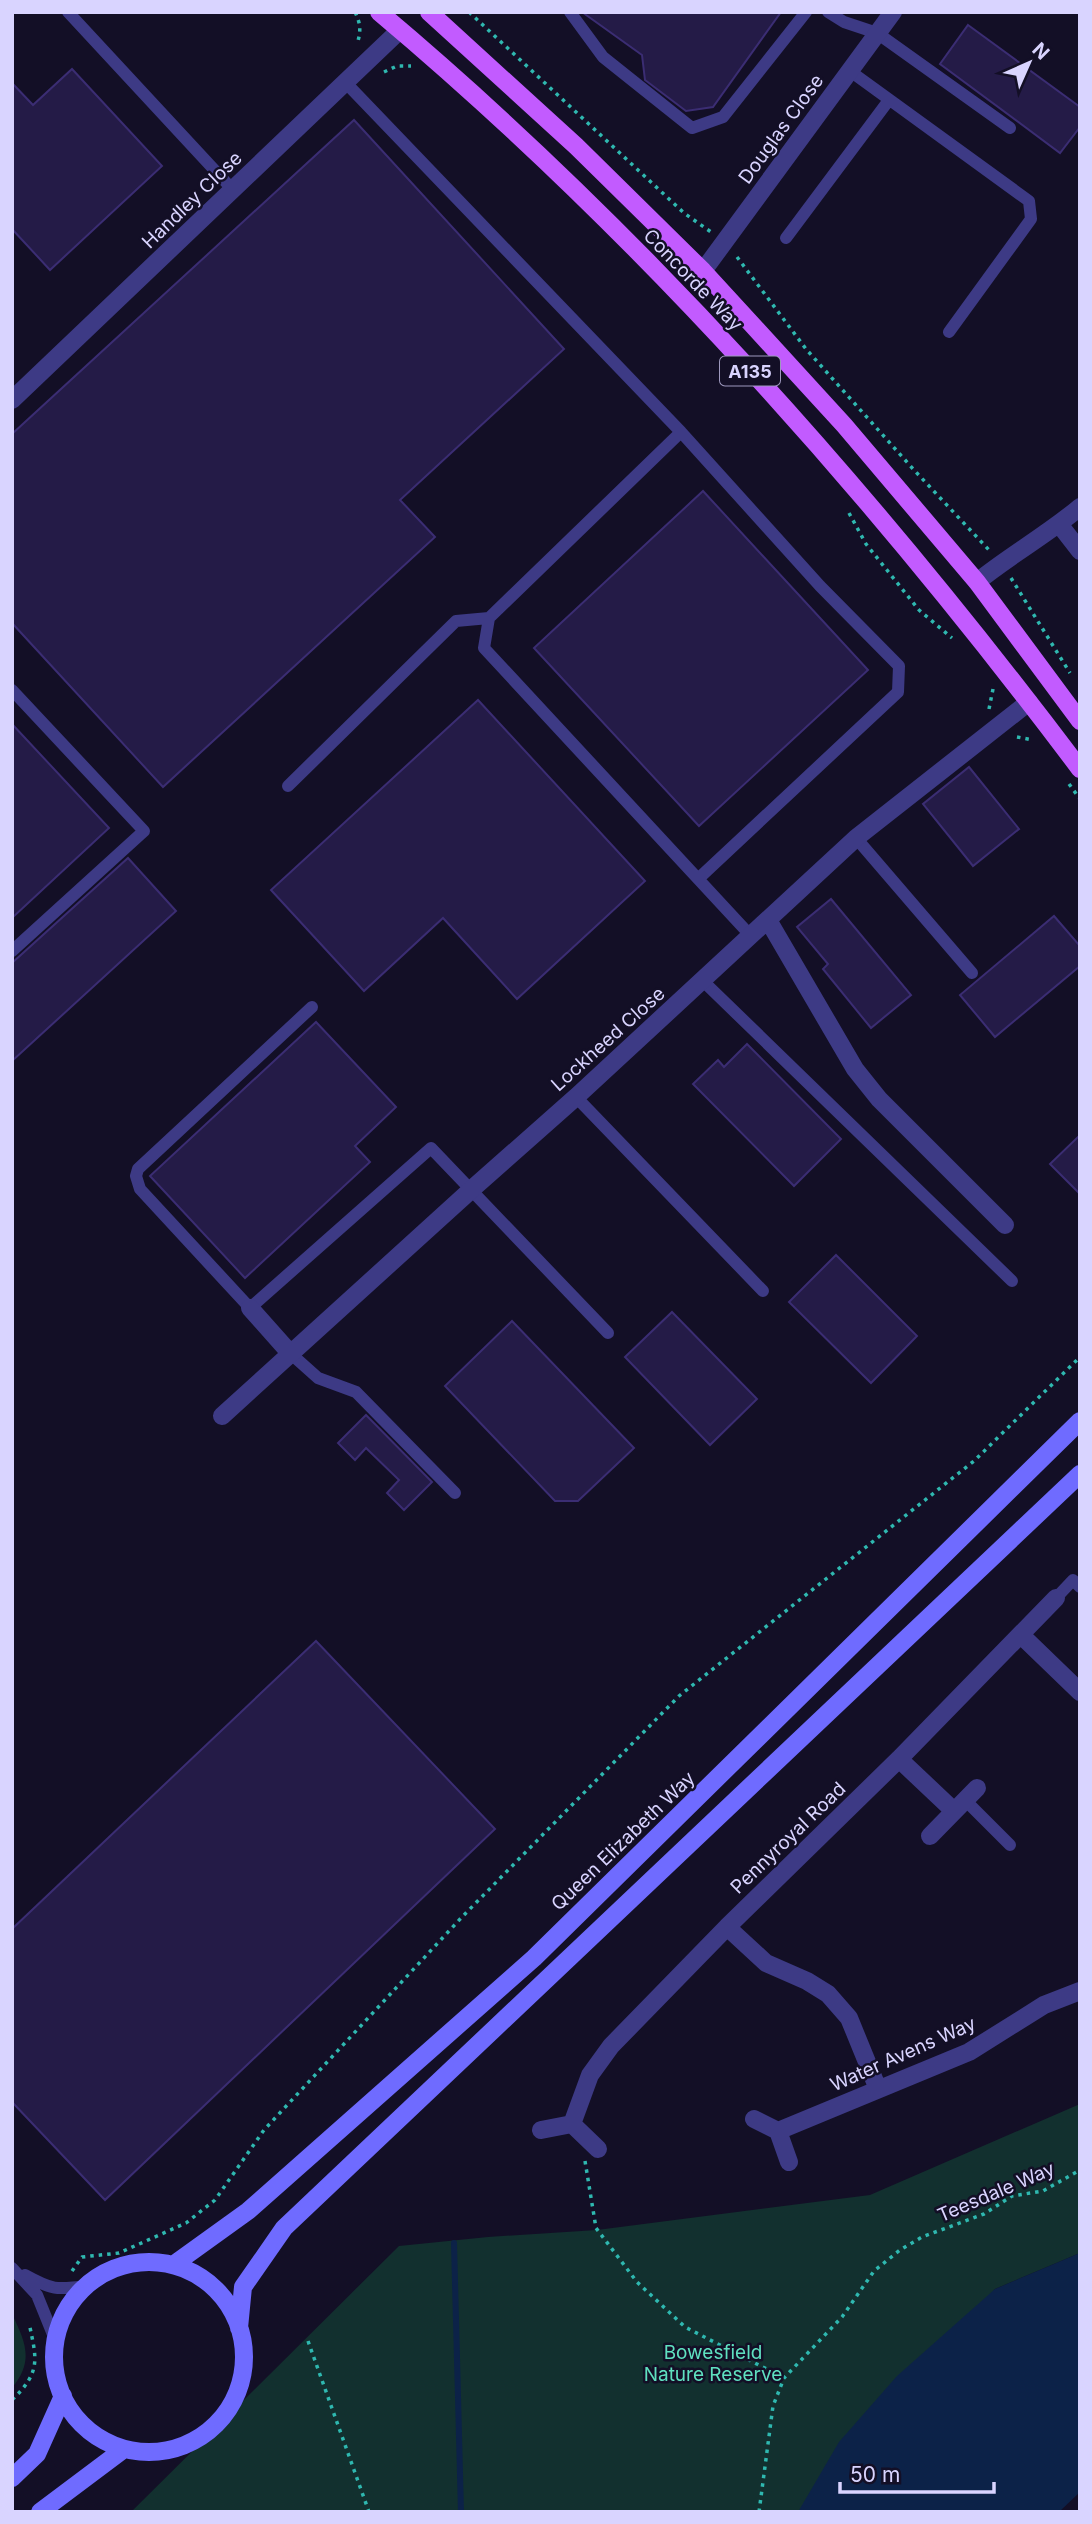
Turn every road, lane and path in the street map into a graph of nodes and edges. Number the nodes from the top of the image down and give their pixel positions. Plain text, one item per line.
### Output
1 (68, 12) edge
2 (355, 12) edge
3 (379, 12) edge
4 (429, 12) edge
5 (570, 12) edge
6 (806, 12) edge
7 (828, 12) edge
8 (893, 12) edge
9 (400, 30) junction
10 (877, 33) junction
11 (371, 59) junction
12 (419, 69) dead end
13 (850, 71) junction
14 (345, 83) junction
15 (889, 100) junction
16 (1010, 128) dead end
17 (233, 190) junction
18 (786, 238) dead end
19 (703, 271) junction
20 (949, 332) dead end
21 (12, 400) edge
22 (681, 432) junction
23 (1080, 507) edge
24 (846, 508) dead end
25 (1059, 524) junction
26 (1080, 551) edge
27 (976, 582) junction
28 (489, 618) junction
29 (960, 645) dead end
30 (993, 686) dead end
31 (12, 690) edge
32 (1029, 702) junction
33 (1080, 721) edge
34 (990, 732) junction
35 (1041, 747) dead end
36 (1072, 774) edge
37 (288, 786) dead end
38 (1080, 799) edge
39 (856, 838) junction
40 (698, 879) junction
41 (768, 920) junction
42 (751, 936) junction
43 (12, 951) edge
44 (972, 973) dead end
45 (703, 981) junction
46 (312, 1007) dead end
47 (576, 1097) junction
48 (472, 1189) junction
49 (1005, 1225) dead end
50 (1012, 1281) dead end
51 (762, 1291) dead end
52 (250, 1308) junction
53 (608, 1333) dead end
54 (290, 1353) junction
55 (1080, 1357) edge
56 (222, 1416) dead end
57 (1080, 1422) edge
58 (1080, 1474) edge
59 (455, 1493) dead end
60 (1080, 1587) edge
61 (1056, 1598) joint
62 (1021, 1635) junction
63 (1080, 1692) edge
64 (900, 1759) junction
65 (965, 1800) junction
66 (930, 1836) dead end
67 (1010, 1845) dead end
68 (727, 1927) junction
69 (1080, 1991) edge
70 (878, 2089) junction
71 (754, 2119) dead end
72 (576, 2128) junction
73 (541, 2130) dead end
74 (778, 2131) junction
75 (598, 2149) dead end
76 (789, 2162) dead end
77 (1080, 2170) edge
78 (173, 2265) junction
79 (87, 2286) junction
80 (59, 2290) junction
81 (41, 2304) junction
82 (239, 2328) junction
83 (308, 2341) dead end
84 (56, 2342) junction
85 (784, 2378) junction
86 (63, 2396) junction
87 (12, 2400) edge
88 (124, 2449) junction
89 (12, 2478) edge
90 (40, 2512) edge
91 (369, 2512) edge
92 (759, 2512) edge

1 - 17 lane
2 - 11 path
3 - 9 main road, Concorde Way / A135
4 - 19 main road, Concorde Way / A135
5 - 6 lane
7 - 10 lane
8 - 10 street, Douglas Close
9 - 11 street, Handley Close
9 - 32 main road, Concorde Way / A135
10 - 13 street, Douglas Close
10 - 16 lane
11 - 12 path
11 - 14 street, Handley Close
13 - 15 lane
13 - 19 street, Douglas Close
14 - 17 street, Handley Close
14 - 22 lane
15 - 18 lane
15 - 20 lane
17 - 21 street, Handley Close
19 - 27 main road, Concorde Way / A135
22 - 28 lane
22 - 40 lane
23 - 25 street
24 - 29 path
25 - 26 street
25 - 27 street
27 - 33 main road, Concorde Way / A135
28 - 37 lane
28 - 40 lane
30 - 34 path
31 - 43 lane
32 - 34 street, Lockheed Close
32 - 36 main road, Concorde Way / A135
34 - 35 path
34 - 39 street, Lockheed Close
36 - 38 path
39 - 41 street, Lockheed Close
39 - 44 lane
40 - 42 lane
41 - 42 street, Lockheed Close
41 - 49 street
42 - 45 street, Lockheed Close
45 - 47 street, Lockheed Close
45 - 50 lane
46 - 52 lane
47 - 48 street, Lockheed Close
47 - 51 lane
48 - 52 lane
48 - 53 lane
48 - 54 street, Lockheed Close
52 - 54 street
54 - 56 street, Lockheed Close
54 - 59 lane
55 - 80 path
57 - 78 street, Queen Elizabeth Way
58 - 82 street
60 - 61 lane
61 - 62 street, Pennyroyal Road
62 - 63 street
62 - 64 street, Pennyroyal Road
64 - 65 street
64 - 68 street, Pennyroyal Road
65 - 66 street
65 - 67 lane
68 - 70 street
68 - 72 street, Pennyroyal Road
69 - 70 street, Water Avens Way
70 - 74 street, Water Avens Way
71 - 74 street
72 - 73 street
72 - 75 street
72 - 85 path
74 - 76 street
77 - 85 path, Teesdale Way
78 - 79 street
78 - 82 street
79 - 80 lane
79 - 84 street
80 - 81 lane
81 - 84 lane
81 - 87 path
82 - 88 street
83 - 91 path
84 - 86 street
85 - 92 path, Teesdale Way
86 - 88 street
86 - 89 street
88 - 90 street

